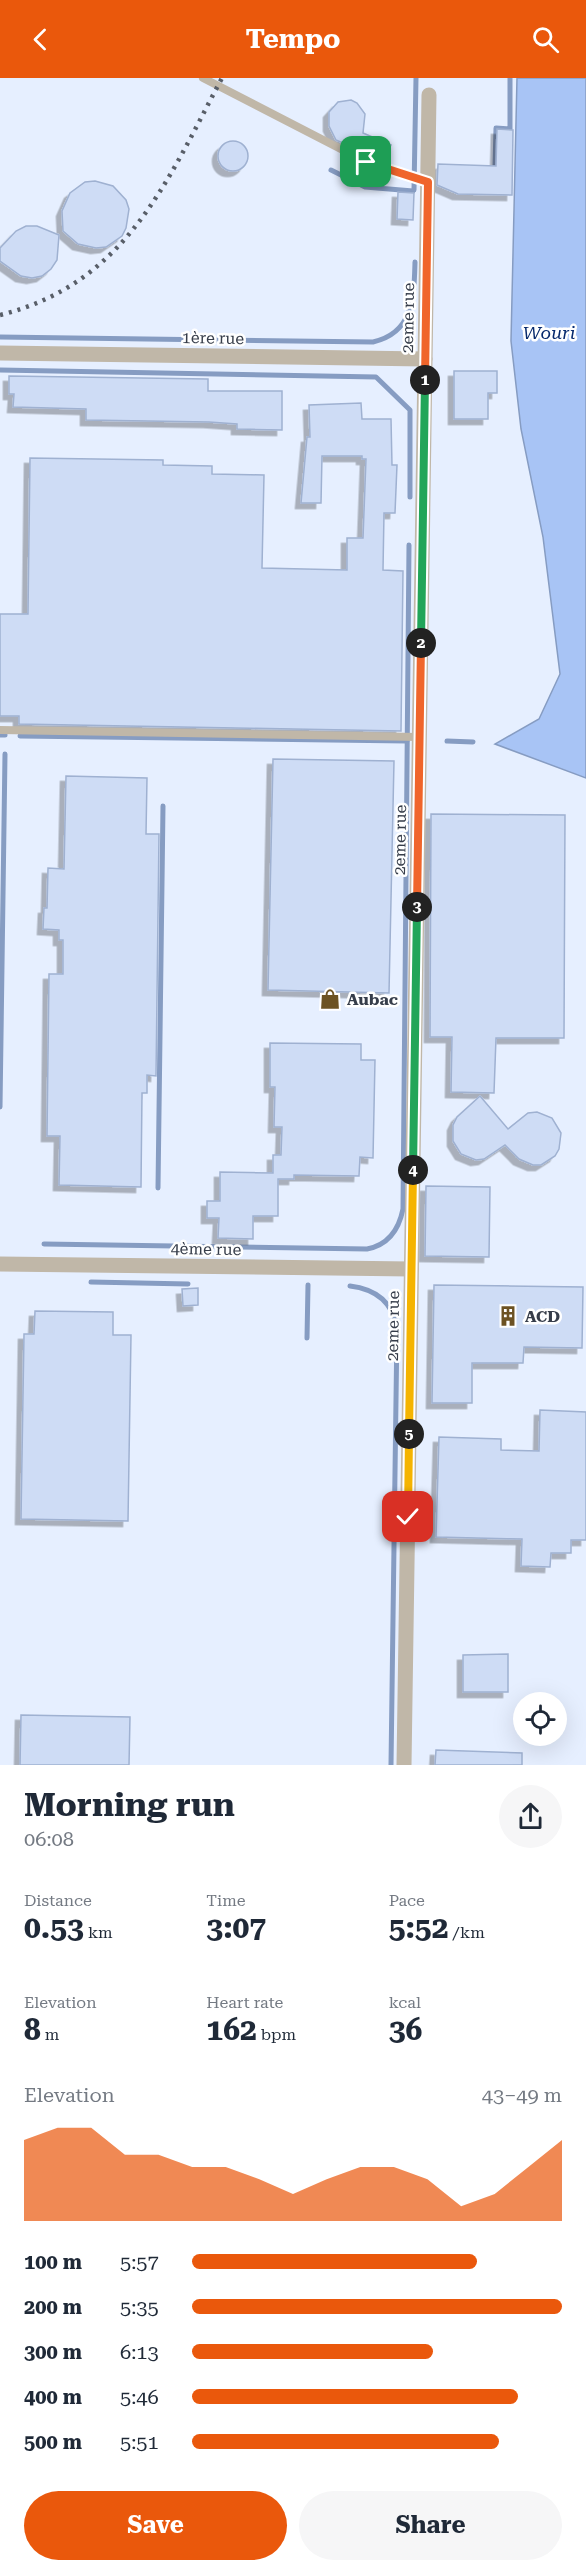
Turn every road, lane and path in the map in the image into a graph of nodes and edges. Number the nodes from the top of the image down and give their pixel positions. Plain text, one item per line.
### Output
1 (203, 78) edge
2 (429, 95) dead end
3 (428, 182) junction
4 (0, 353) edge
5 (425, 359) junction
6 (0, 730) edge
7 (419, 737) junction
8 (0, 1264) edge
9 (411, 1269) junction
10 (404, 1765) edge

1 - 3 lane
2 - 3 street, 2eme rue
3 - 5 street, 2eme rue
4 - 5 street, 1ère rue
5 - 7 street, 2eme rue
6 - 7 lane
7 - 9 street, 2eme rue
8 - 9 street, 4ème rue
9 - 10 street, 2eme rue

